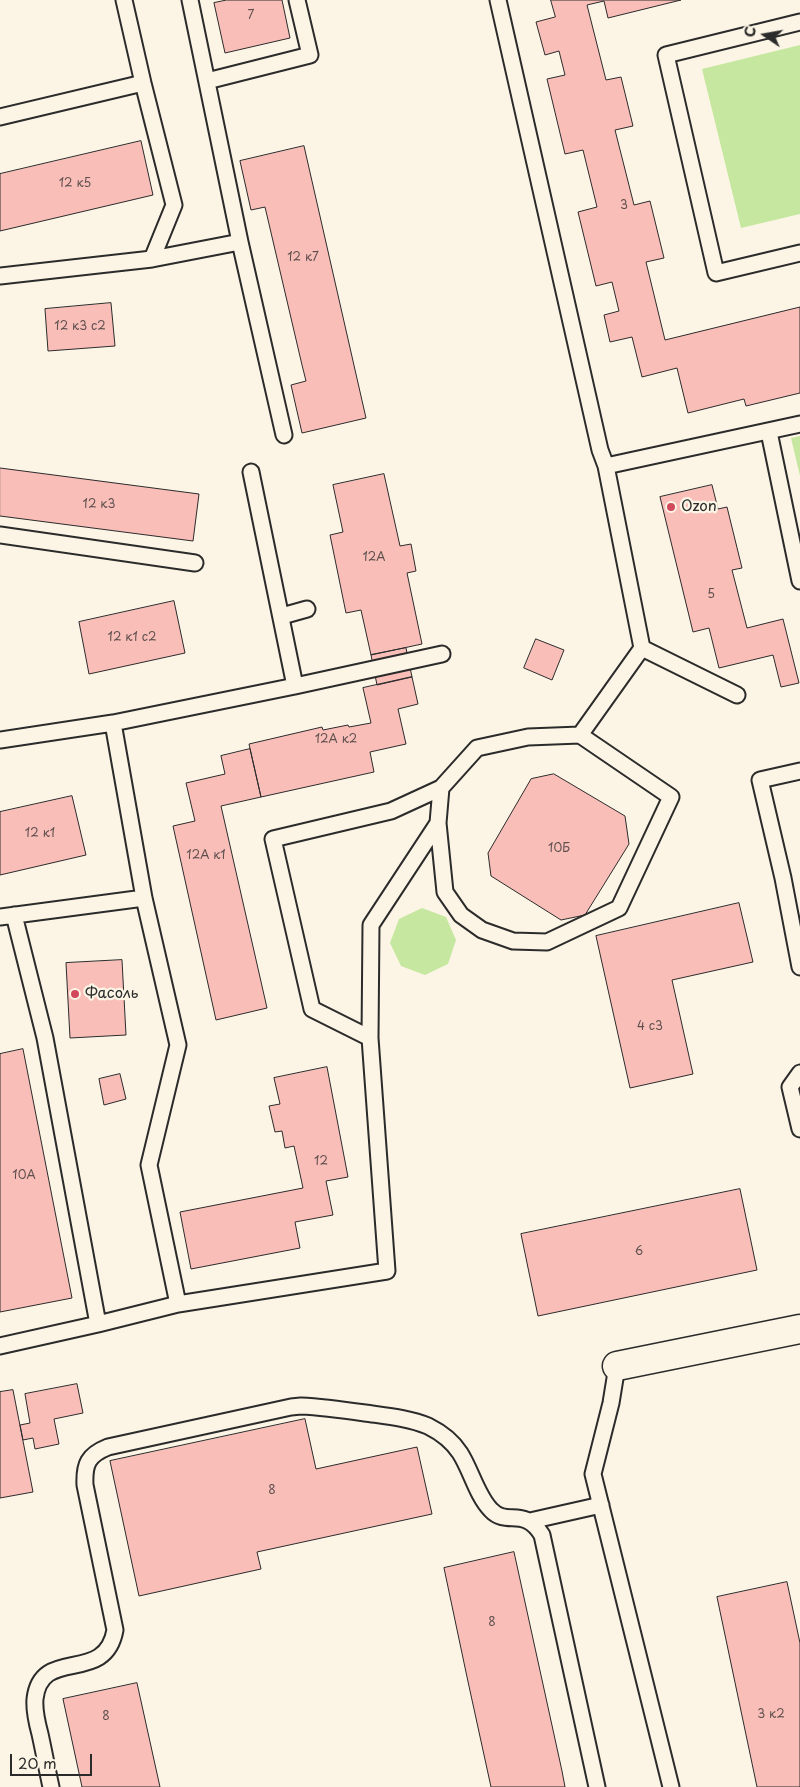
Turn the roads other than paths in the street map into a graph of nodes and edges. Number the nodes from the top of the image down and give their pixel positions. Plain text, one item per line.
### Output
1 (124, 0) edge
2 (190, 0) edge
3 (297, 0) edge
4 (498, 0) edge
5 (800, 22) edge
6 (207, 81) junction
7 (143, 83) junction
8 (0, 117) edge
9 (240, 242) junction
10 (800, 253) edge
11 (152, 259) junction
12 (0, 276) edge
13 (800, 424) edge
14 (769, 432) junction
15 (284, 435) dead end
16 (606, 466) junction
17 (251, 472) dead end
18 (0, 535) edge
19 (195, 563) dead end
20 (800, 581) edge
21 (307, 609) dead end
22 (282, 616) junction
23 (642, 648) junction
24 (442, 654) dead end
25 (295, 686) junction
26 (738, 695) dead end
27 (113, 723) junction
28 (580, 736) junction
29 (0, 740) edge
30 (800, 771) edge
31 (441, 788) junction
32 (438, 823) junction
33 (144, 898) junction
34 (7, 916) edge
35 (800, 967) edge
36 (370, 1038) junction
37 (800, 1073) edge
38 (800, 1129) edge
39 (178, 1304) junction
40 (98, 1324) junction
41 (800, 1329) edge
42 (0, 1346) edge
43 (617, 1366) joint
44 (601, 1505) junction
45 (530, 1521) junction
46 (51, 1787) edge
47 (597, 1787) edge
48 (671, 1787) edge

1 - 7 lane
2 - 6 lane
3 - 6 lane
4 - 16 lane
5 - 10 lane
6 - 9 lane
7 - 8 lane
7 - 11 lane
9 - 11 lane
9 - 15 lane
11 - 12 lane
13 - 14 lane
14 - 16 lane
14 - 20 lane
16 - 23 lane
17 - 22 lane
18 - 19 lane
21 - 22 lane
22 - 25 lane
23 - 26 lane
23 - 28 lane
24 - 25 lane
25 - 27 lane
27 - 29 lane
27 - 33 lane
28 - 31 lane
28 - 32 lane
30 - 35 lane
31 - 32 lane
31 - 36 lane
32 - 36 lane
33 - 34 lane
33 - 39 lane
34 - 40 lane
36 - 39 lane
37 - 38 lane
39 - 40 lane
40 - 42 lane
41 - 43 street
43 - 44 lane
44 - 45 lane
44 - 48 lane
45 - 46 lane
45 - 47 lane

